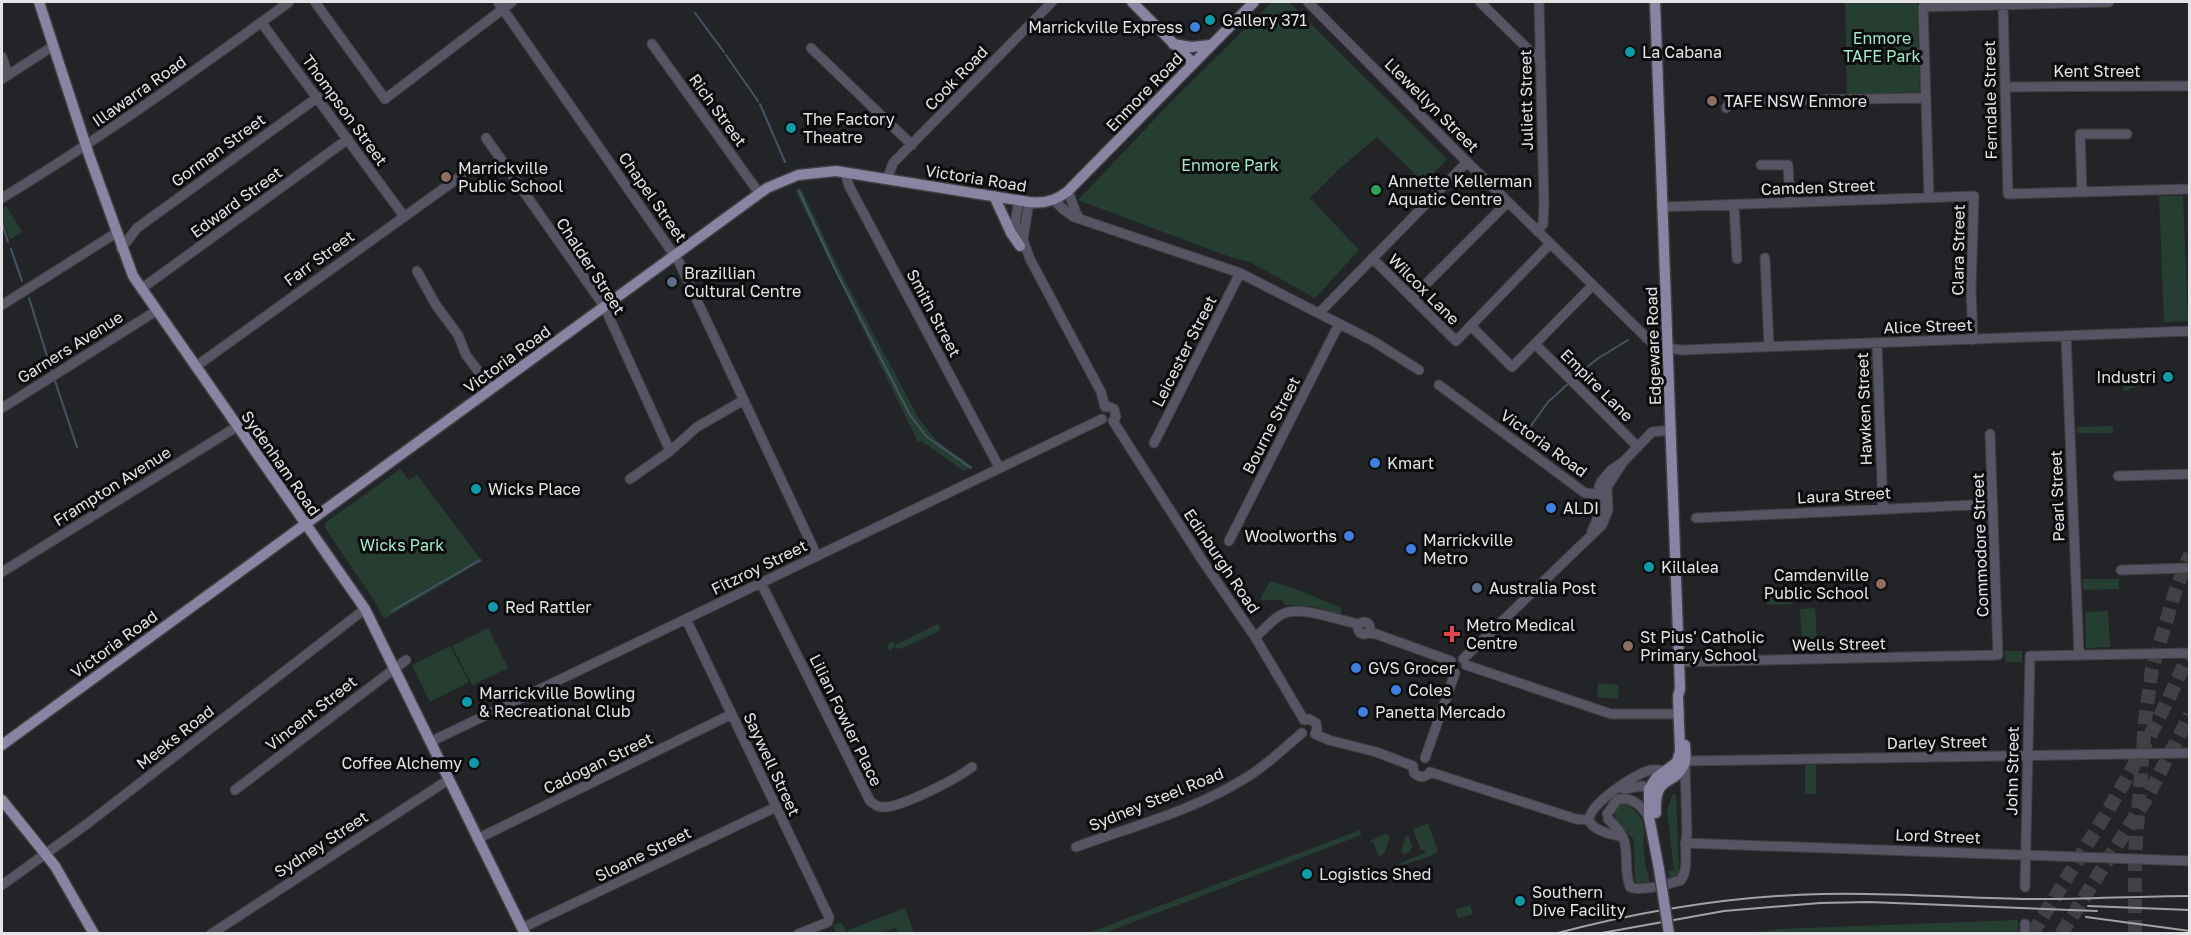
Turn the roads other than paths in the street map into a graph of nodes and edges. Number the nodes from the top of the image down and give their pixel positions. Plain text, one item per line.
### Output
1 (289, 2) edge
2 (315, 2) edge
3 (512, 2) edge
4 (1052, 2) edge
5 (1132, 2) edge
6 (1254, 2) edge
7 (1308, 2) edge
8 (1480, 2) edge
9 (1539, 2) edge
10 (1654, 2) edge
11 (2109, 2) edge
12 (42, 3) edge
13 (501, 5) edge
14 (2003, 5) junction
15 (261, 22) junction
16 (1173, 44) junction
17 (652, 45) dead end
18 (1212, 45) junction
19 (53, 46) junction
20 (812, 48) dead end
21 (2, 57) edge
22 (1541, 62) junction
23 (1192, 63) junction
24 (5, 77) edge
25 (2190, 86) edge
26 (2005, 87) junction
27 (318, 97) junction
28 (1926, 98) junction
29 (1726, 108) dead end
30 (2127, 134) dead end
31 (486, 138) dead end
32 (348, 139) junction
33 (912, 145) junction
34 (86, 146) junction
35 (1467, 162) junction
36 (1761, 165) dead end
37 (845, 172) junction
38 (461, 176) dead end
39 (887, 179) junction
40 (2190, 189) edge
41 (1068, 191) junction
42 (2082, 192) junction
43 (759, 193) junction
44 (994, 196) junction
45 (1974, 196) joint
46 (1929, 197) junction
47 (2, 198) edge
48 (1054, 200) junction
49 (1024, 201) junction
50 (1508, 202) junction
51 (1790, 203) junction
52 (1734, 205) junction
53 (1662, 207) junction
54 (403, 215) junction
55 (1080, 219) junction
56 (136, 228) junction
57 (115, 230) junction
58 (1537, 231) junction
59 (1550, 244) junction
60 (1020, 246) junction
61 (122, 249) junction
62 (675, 255) junction
63 (1372, 258) junction
64 (1765, 258) dead end
65 (1030, 259) junction
66 (1737, 260) dead end
67 (417, 270) dead end
68 (1240, 273) junction
69 (1592, 286) junction
70 (141, 289) junction
71 (1412, 298) junction
72 (2, 305) edge
73 (604, 306) junction
74 (156, 311) junction
75 (1319, 313) junction
76 (1339, 324) junction
77 (1471, 326) junction
78 (2190, 332) edge
79 (2066, 336) junction
80 (1973, 340) junction
81 (1877, 343) junction
82 (1535, 344) junction
83 (1769, 347) junction
84 (1668, 348) junction
85 (195, 366) junction
86 (1419, 370) dead end
87 (1439, 385) dead end
88 (491, 388) junction
89 (744, 399) junction
90 (1105, 407) junction
91 (2, 408) edge
92 (1102, 419) junction
93 (1113, 421) junction
94 (238, 426) junction
95 (1670, 430) junction
96 (1990, 434) dead end
97 (1154, 443) dead end
98 (1638, 447) junction
99 (670, 451) junction
100 (999, 467) junction
101 (2190, 474) edge
102 (2118, 476) dead end
103 (630, 479) dead end
104 (1603, 495) junction
105 (1993, 504) junction
106 (1883, 509) junction
107 (1696, 518) dead end
108 (306, 525) junction
109 (1229, 541) dead end
110 (817, 556) junction
111 (2190, 568) edge
112 (2121, 570) dead end
113 (2, 572) edge
114 (761, 583) junction
115 (365, 609) junction
116 (686, 619) junction
117 (1255, 637) junction
118 (2190, 652) edge
119 (2079, 654) junction
120 (1998, 655) joint
121 (406, 660) dead end
122 (1451, 661) junction
123 (1464, 662) junction
124 (1679, 662) junction
125 (394, 668) junction
126 (1455, 673) junction
127 (1680, 688) junction
128 (732, 714) junction
129 (1679, 714) junction
130 (1304, 720) junction
131 (1302, 733) junction
132 (1315, 734) junction
133 (430, 742) junction
134 (2, 745) edge
135 (2190, 753) edge
136 (2027, 755) junction
137 (1425, 758) junction
138 (1685, 763) junction
139 (1413, 766) junction
140 (972, 767) dead end
141 (1430, 772) junction
142 (1669, 774) junction
143 (448, 780) junction
144 (235, 790) dead end
145 (1613, 792) junction
146 (1653, 792) junction
147 (2, 800) edge
148 (776, 807) junction
149 (1594, 810) junction
150 (1607, 816) junction
151 (1650, 817) junction
152 (1589, 820) junction
153 (1598, 829) junction
154 (1653, 831) junction
155 (1623, 837) junction
156 (477, 839) junction
157 (1685, 842) junction
158 (1076, 847) dead end
159 (46, 853) junction
160 (2026, 855) junction
161 (2190, 861) edge
162 (2, 885) edge
163 (2025, 887) dead end
164 (523, 931) edge
165 (94, 933) edge
166 (211, 933) edge
167 (798, 933) edge
168 (1670, 933) edge

1 - 15 street, Illawarra Road
2 - 13 street
3 - 13 street
4 - 33 street, Cook Road
5 - 16 main road
6 - 18 main road, Enmore Road
7 - 35 street, Llewellyn Street
8 - 22 street
9 - 22 street, Juliett Street
10 - 53 main road, Edgeware Road
11 - 14 street
12 - 19 main road, Sydenham Road
13 - 62 street, Chapel Street
14 - 26 street, Ferndale Street
14 - 28 street
15 - 27 street, Thompson Street
15 - 34 street, Illawarra Road
16 - 18 main road
16 - 23 main road
17 - 43 street, Rich Street
18 - 23 main road, Enmore Road
19 - 24 street
19 - 34 main road, Sydenham Road
20 - 33 street
21 - 24 street
22 - 58 street, Juliett Street
23 - 41 main road, Enmore Road
25 - 26 street, Kent Street
26 - 42 street, Ferndale Street
27 - 32 street, Thompson Street
27 - 56 street, Gorman Street
28 - 29 street
28 - 46 street
30 - 42 street
31 - 73 street, Chalder Street
32 - 54 street, Thompson Street
32 - 70 street, Edward Street
33 - 39 street, Cook Road
34 - 47 street, Illawarra Road
34 - 57 main road, Sydenham Road
35 - 50 street, Llewellyn Street
35 - 63 street
36 - 51 street
37 - 39 main road, Victoria Road
37 - 43 main road, Victoria Road
37 - 100 street, Smith Street
38 - 54 street, Farr Street
39 - 44 main road, Victoria Road
40 - 42 street
41 - 48 main road, Enmore Road
41 - 55 street
43 - 62 main road, Victoria Road
44 - 49 main road, Victoria Road
44 - 60 main road
45 - 46 street, Camden Street
45 - 80 street, Clara Street
46 - 51 street, Camden Street
48 - 49 main road, Victoria Road
48 - 55 street
49 - 60 street
49 - 65 street
50 - 58 street, Llewellyn Street
50 - 71 street
51 - 52 street, Camden Street
52 - 53 street, Camden Street
52 - 66 street
53 - 84 main road, Edgeware Road
54 - 85 street, Farr Street
55 - 68 street
56 - 57 street
56 - 61 street, Gorman Street
57 - 61 main road, Sydenham Road
57 - 72 street
58 - 59 street, Llewellyn Street
59 - 69 street, Llewellyn Street
59 - 77 street
60 - 65 street
61 - 70 main road, Sydenham Road
62 - 73 main road, Victoria Road
62 - 89 street, Chapel Street
63 - 71 street, Wilcox Lane
63 - 75 street
64 - 83 street
65 - 90 street
67 - 88 street
68 - 75 street
68 - 97 street, Leicester Street
69 - 82 street
69 - 84 street, Llewellyn Street
70 - 74 main road, Sydenham Road
71 - 77 street, Wilcox Lane
73 - 88 main road, Victoria Road
73 - 99 street, Chalder Street
74 - 85 main road, Sydenham Road
74 - 91 street, Garners Avenue
75 - 76 street
76 - 86 street
76 - 109 street, Bourne Street
77 - 82 street
78 - 79 street, Alice Street
79 - 80 street, Alice Street
79 - 119 street, Pearl Street
80 - 81 street, Alice Street
81 - 83 street, Alice Street
81 - 106 street, Hawken Street
82 - 98 street, Empire Lane
83 - 84 street, Alice Street
84 - 95 main road, Edgeware Road
85 - 94 main road, Sydenham Road
87 - 104 street, Victoria Road
88 - 108 main road, Victoria Road
89 - 99 street
89 - 110 street, Chapel Street
90 - 92 street
90 - 93 street
92 - 93 street
92 - 100 street, Fitzroy Street
93 - 117 street, Edinburgh Road
94 - 108 main road, Sydenham Road
94 - 113 street, Frampton Avenue
95 - 98 street
95 - 124 main road, Edgeware Road
96 - 105 street, Commodore Street
98 - 104 street
99 - 103 street
100 - 110 street, Fitzroy Street
101 - 102 street
104 - 123 street
105 - 106 street, Laura Street
105 - 120 street, Commodore Street
106 - 107 street, Laura Street
108 - 115 main road, Sydenham Road
108 - 134 main road, Victoria Road
110 - 114 street, Fitzroy Street
111 - 112 street
114 - 116 street, Fitzroy Street
114 - 140 street, Lilian Fowler Place
115 - 125 main road, Sydenham Road
115 - 159 street, Meeks Road
116 - 128 street, Saywell Street
116 - 133 street, Fitzroy Street
117 - 122 street
117 - 130 street, Edinburgh Road
118 - 119 street
119 - 136 street, John Street
120 - 124 street, Wells Street
121 - 125 street, Vincent Street
122 - 123 street
122 - 126 street
123 - 126 street
123 - 129 street
124 - 127 main road, Edgeware Road
125 - 133 main road, Sydenham Road
125 - 144 street, Vincent Street
126 - 137 street
127 - 129 main road
127 - 138 main road
128 - 148 street, Saywell Street
128 - 156 street, Cadogan Street
129 - 142 main road
130 - 131 street
130 - 132 street
131 - 132 street
131 - 158 street, Sydney Steel Road
132 - 139 street
133 - 143 main road, Sydenham Road
135 - 136 street, Darley Street
136 - 138 street, Darley Street
136 - 160 street, John Street
137 - 139 street
137 - 141 street
138 - 142 main road
138 - 157 street
139 - 141 street
141 - 152 street
142 - 145 street
142 - 146 main road
142 - 157 street
143 - 156 main road, Sydenham Road
143 - 166 street, Sydney Street
145 - 146 street
145 - 149 street
146 - 151 main road
146 - 154 main road
147 - 159 main road
148 - 164 street, Sloane Street
148 - 167 street, Saywell Street
149 - 150 street
149 - 152 street
150 - 151 street
150 - 153 street
150 - 155 street
151 - 154 main road
152 - 153 street
153 - 155 street
154 - 168 main road, bridge
155 - 157 street
156 - 164 main road, Sydenham Road
157 - 160 street, Lord Street
159 - 162 street, Meeks Road
159 - 165 main road
160 - 161 street, Lord Street
160 - 163 street, John Street

